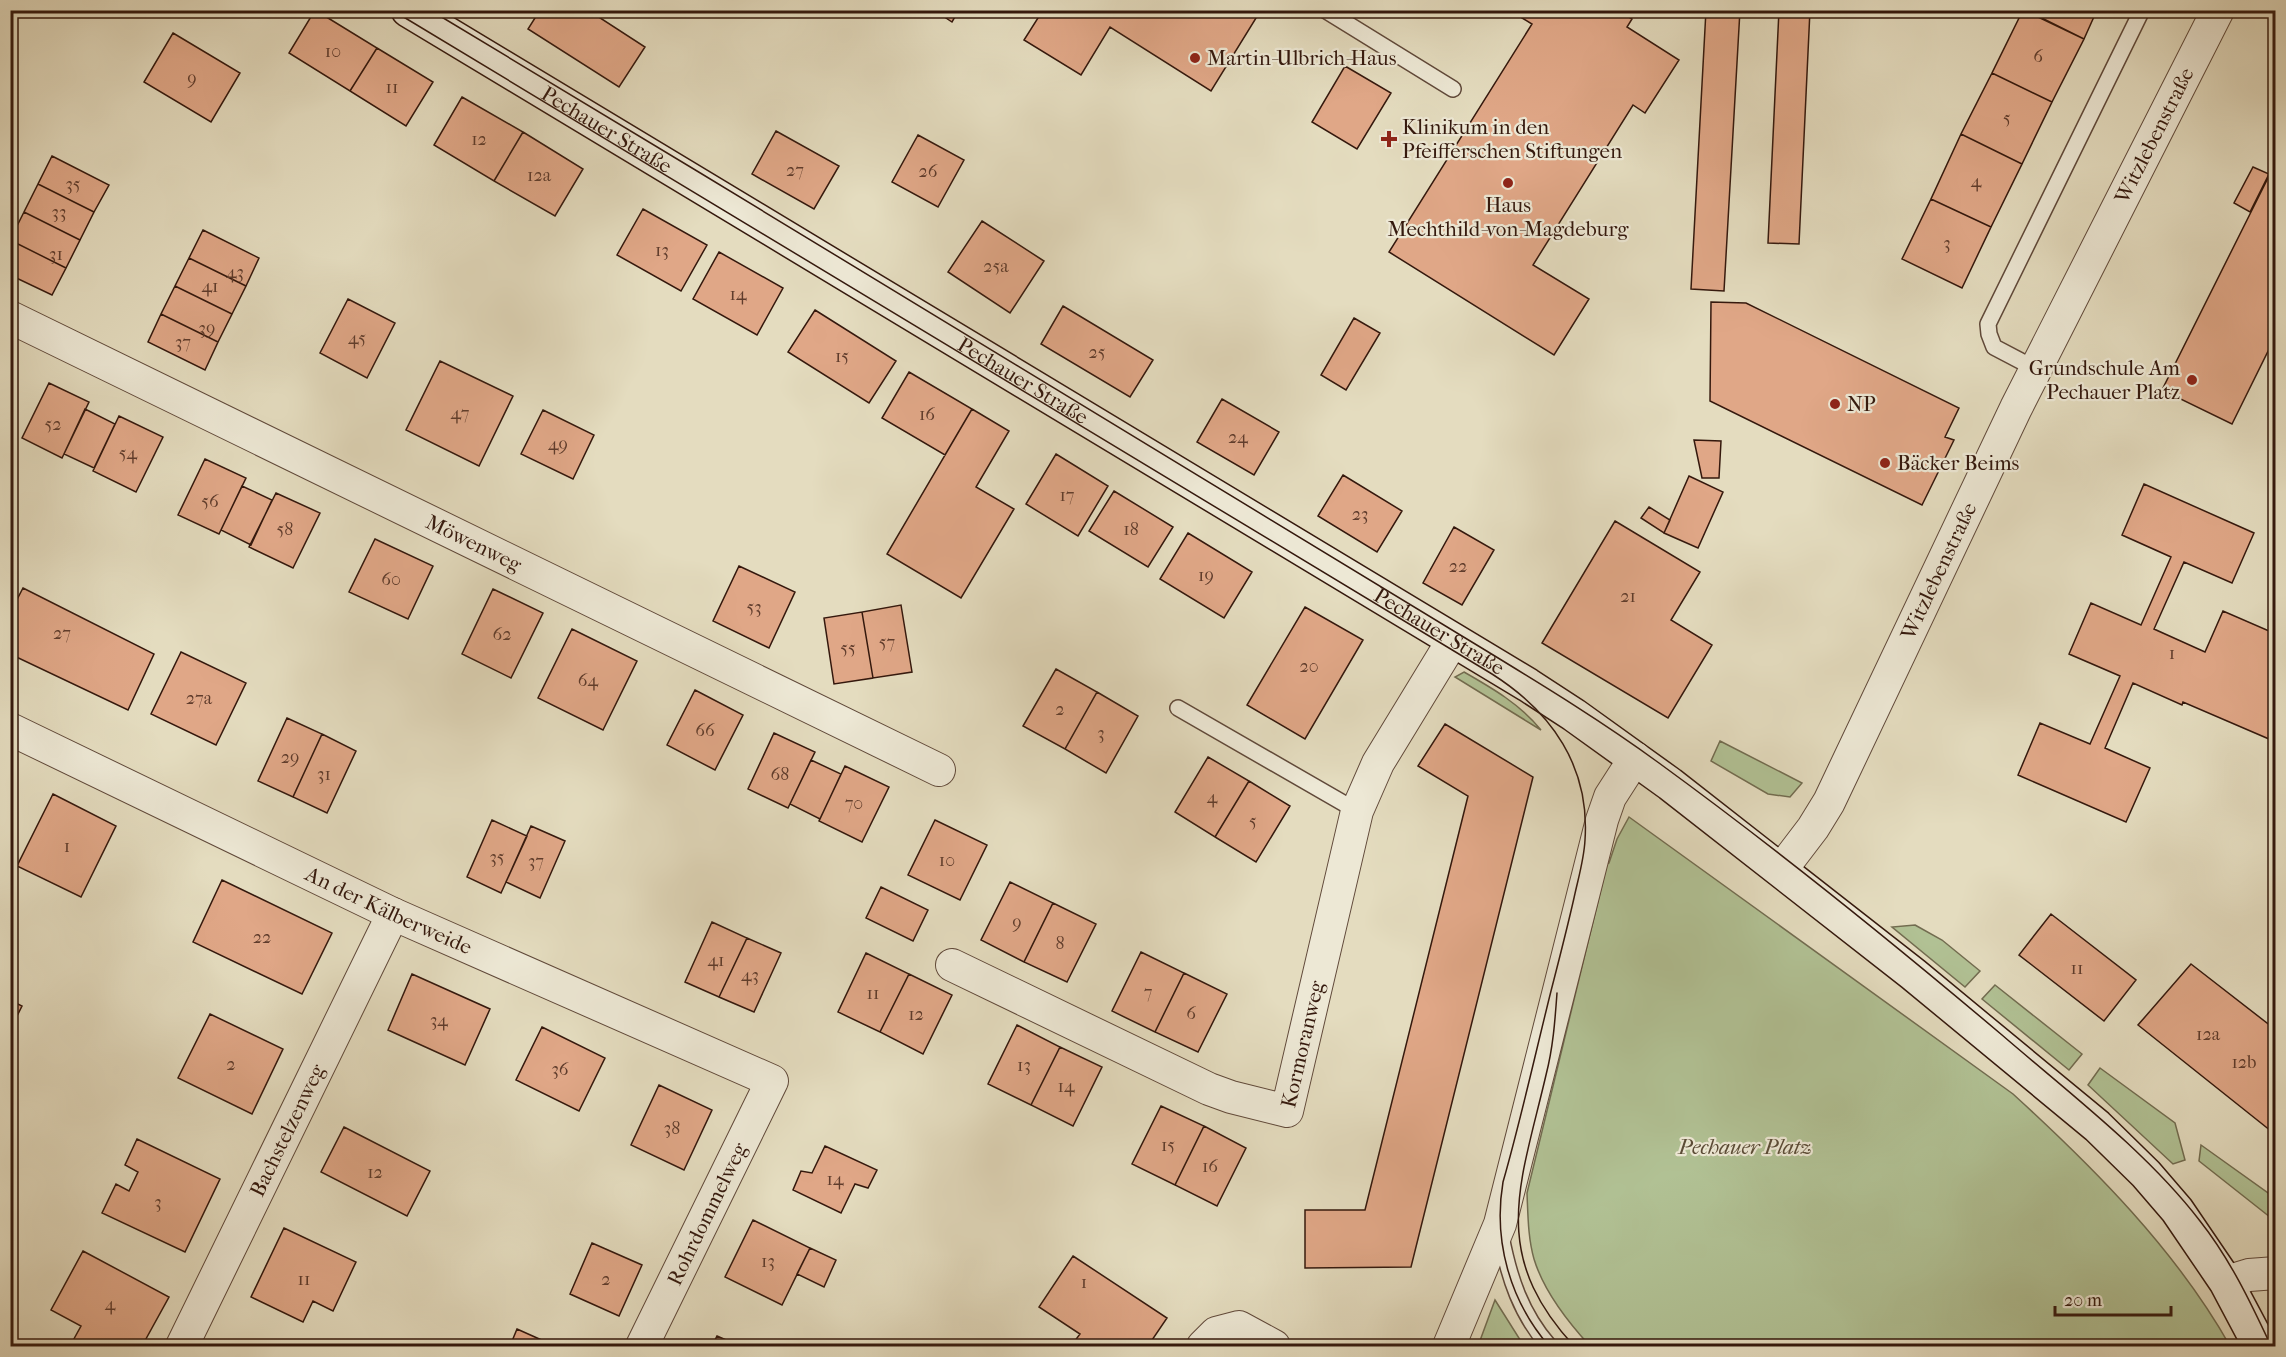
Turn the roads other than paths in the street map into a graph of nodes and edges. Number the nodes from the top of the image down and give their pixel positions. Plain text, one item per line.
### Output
1 (408, 10) edge
2 (1325, 10) edge
3 (2142, 10) edge
4 (2218, 10) edge
5 (1453, 89) dead end
6 (10, 317) edge
7 (2036, 369) junction
8 (1453, 640) junction
9 (1178, 708) dead end
10 (13, 737) edge
11 (1635, 758) junction
12 (939, 770) dead end
13 (1357, 811) junction
14 (1781, 870) junction
15 (393, 914) junction
16 (952, 965) dead end
17 (772, 1081) joint
18 (1500, 1224) junction
19 (2276, 1273) edge
20 (2226, 1282) junction
21 (182, 1347) edge
22 (642, 1347) edge
23 (1203, 1347) edge
24 (1274, 1347) edge
25 (1449, 1347) edge
26 (1549, 1347) edge
27 (2260, 1347) edge

1 - 8 main road, Pechauer Straße
2 - 5 lane
3 - 7 lane
4 - 7 street, Witzlebenstraße
6 - 12 street, Möwenweg
7 - 14 street, Witzlebenstraße
8 - 11 main road, Pechauer Straße
8 - 13 street, Kormoranweg
9 - 13 lane
10 - 15 street, An der Kälberweide
11 - 14 main road
11 - 18 street
13 - 16 street, Kormoranweg
14 - 20 main road
15 - 17 street, An der Kälberweide
15 - 21 street, Bachstelzenweg
17 - 22 street, Rohrdommelweg
18 - 25 street
18 - 26 lane
19 - 20 street
20 - 27 main road
23 - 24 street

